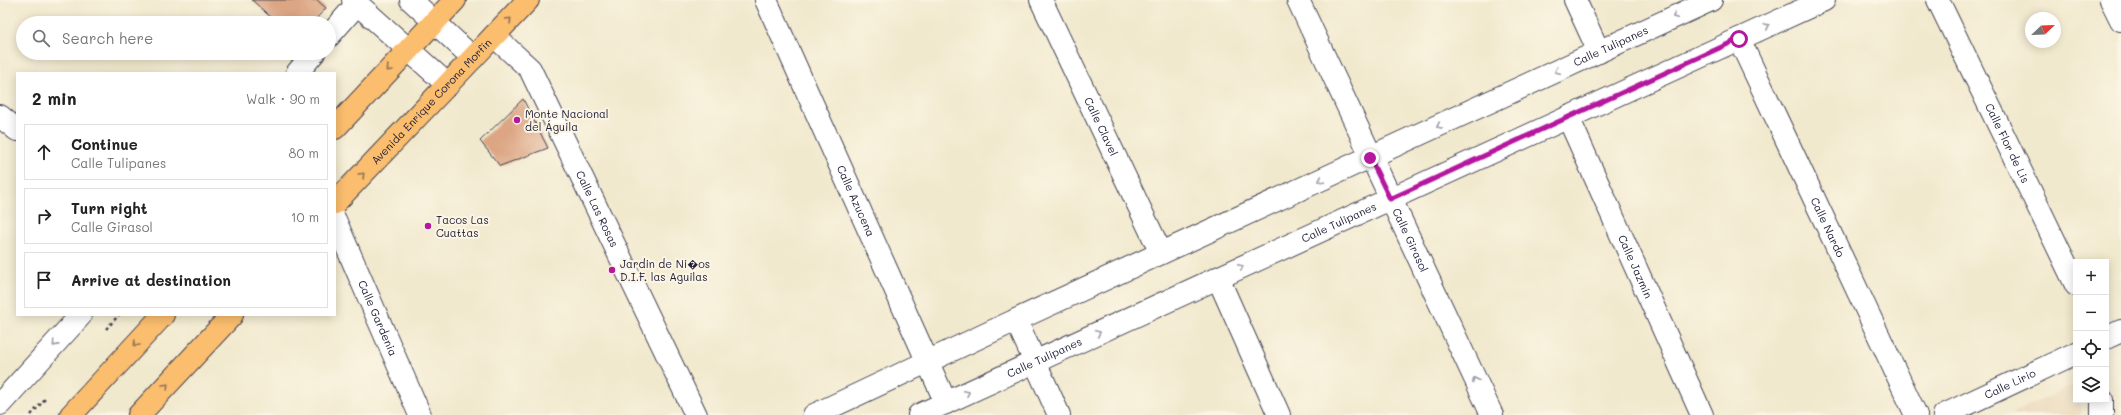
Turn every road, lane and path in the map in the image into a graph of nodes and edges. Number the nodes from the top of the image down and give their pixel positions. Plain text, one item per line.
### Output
1 (411, 0) edge
2 (455, 0) edge
3 (528, 0) edge
4 (766, 0) edge
5 (1041, 0) edge
6 (1298, 0) edge
7 (1575, 0) edge
8 (1711, 0) edge
9 (1824, 0) edge
10 (1938, 0) edge
11 (2111, 0) edge
12 (355, 2) edge
13 (2121, 20) edge
14 (434, 21) junction
15 (336, 27) edge
16 (494, 36) junction
17 (1739, 39) junction
18 (407, 50) junction
19 (1599, 52) junction
20 (473, 58) junction
21 (308, 60) edge
22 (298, 72) edge
23 (448, 85) junction
24 (0, 116) edge
25 (1568, 117) junction
26 (336, 127) edge
27 (16, 129) edge
28 (1370, 158) junction
29 (1390, 199) junction
30 (336, 202) edge
31 (336, 222) edge
32 (1161, 253) junction
33 (1218, 278) junction
34 (2073, 280) edge
35 (80, 316) edge
36 (162, 316) edge
37 (231, 316) edge
38 (1016, 320) junction
39 (2121, 331) edge
40 (2109, 337) edge
41 (2073, 354) edge
42 (927, 362) junction
43 (1035, 362) junction
44 (946, 402) junction
45 (2102, 403) edge
46 (0, 404) edge
47 (149, 411) edge
48 (71, 415) edge
49 (420, 415) edge
50 (696, 415) edge
51 (814, 415) edge
52 (919, 415) edge
53 (1059, 415) edge
54 (1279, 415) edge
55 (1492, 415) edge
56 (1702, 415) edge
57 (1916, 415) edge
58 (1944, 415) edge
59 (2102, 415) edge

1 - 14 street
2 - 14 main road
16 -> 3 main road, Avenida Enrique Corona Morfín
4 - 42 street, Calle Azucena
5 - 32 street, Calle Clavel
6 - 28 street, Calle Girasol
7 - 19 street
8 -> 19 street, Calle Tulipanes
17 -> 9 street, Calle Tulipanes
10 - 34 street, Calle Flor de Lis
11 - 13 street
12 - 15 street
12 - 18 street
14 - 18 main road
14 - 20 street
16 - 20 main road, Avenida Enrique Corona Morfín
16 - 50 street, Calle Las Rosas
17 - 25 street, Calle Tulipanes
17 - 57 street, Calle Nardo
18 - 23 street
18 -> 26 main road
19 -> 28 street, Calle Tulipanes
20 - 23 main road, Avenida Enrique Corona Morfín
21 - 22 street
30 -> 23 main road, Avenida Enrique Corona Morfín
24 - 27 street
25 - 29 street, Calle Tulipanes
25 - 56 street, Calle Jazmín
28 - 29 street, Calle Girasol
28 -> 32 street, Calle Tulipanes
33 -> 29 street, Calle Tulipanes
55 -> 29 street, Calle Girasol
31 - 49 street, Calle Gardenia
32 - 38 street, Calle Tulipanes
43 -> 33 street, Calle Tulipanes
33 - 54 street
35 -> 46 street
36 -> 48 main road
47 -> 37 main road
38 - 42 street, Calle Tulipanes
38 - 43 street
39 - 40 street
41 - 58 street, Calle Lirio
42 - 44 street, Calle Azucena
42 - 51 street, Calle Tulipanes
44 -> 43 street, Calle Tulipanes
43 - 53 street
44 - 52 street, Calle Tulipanes
45 - 59 street

